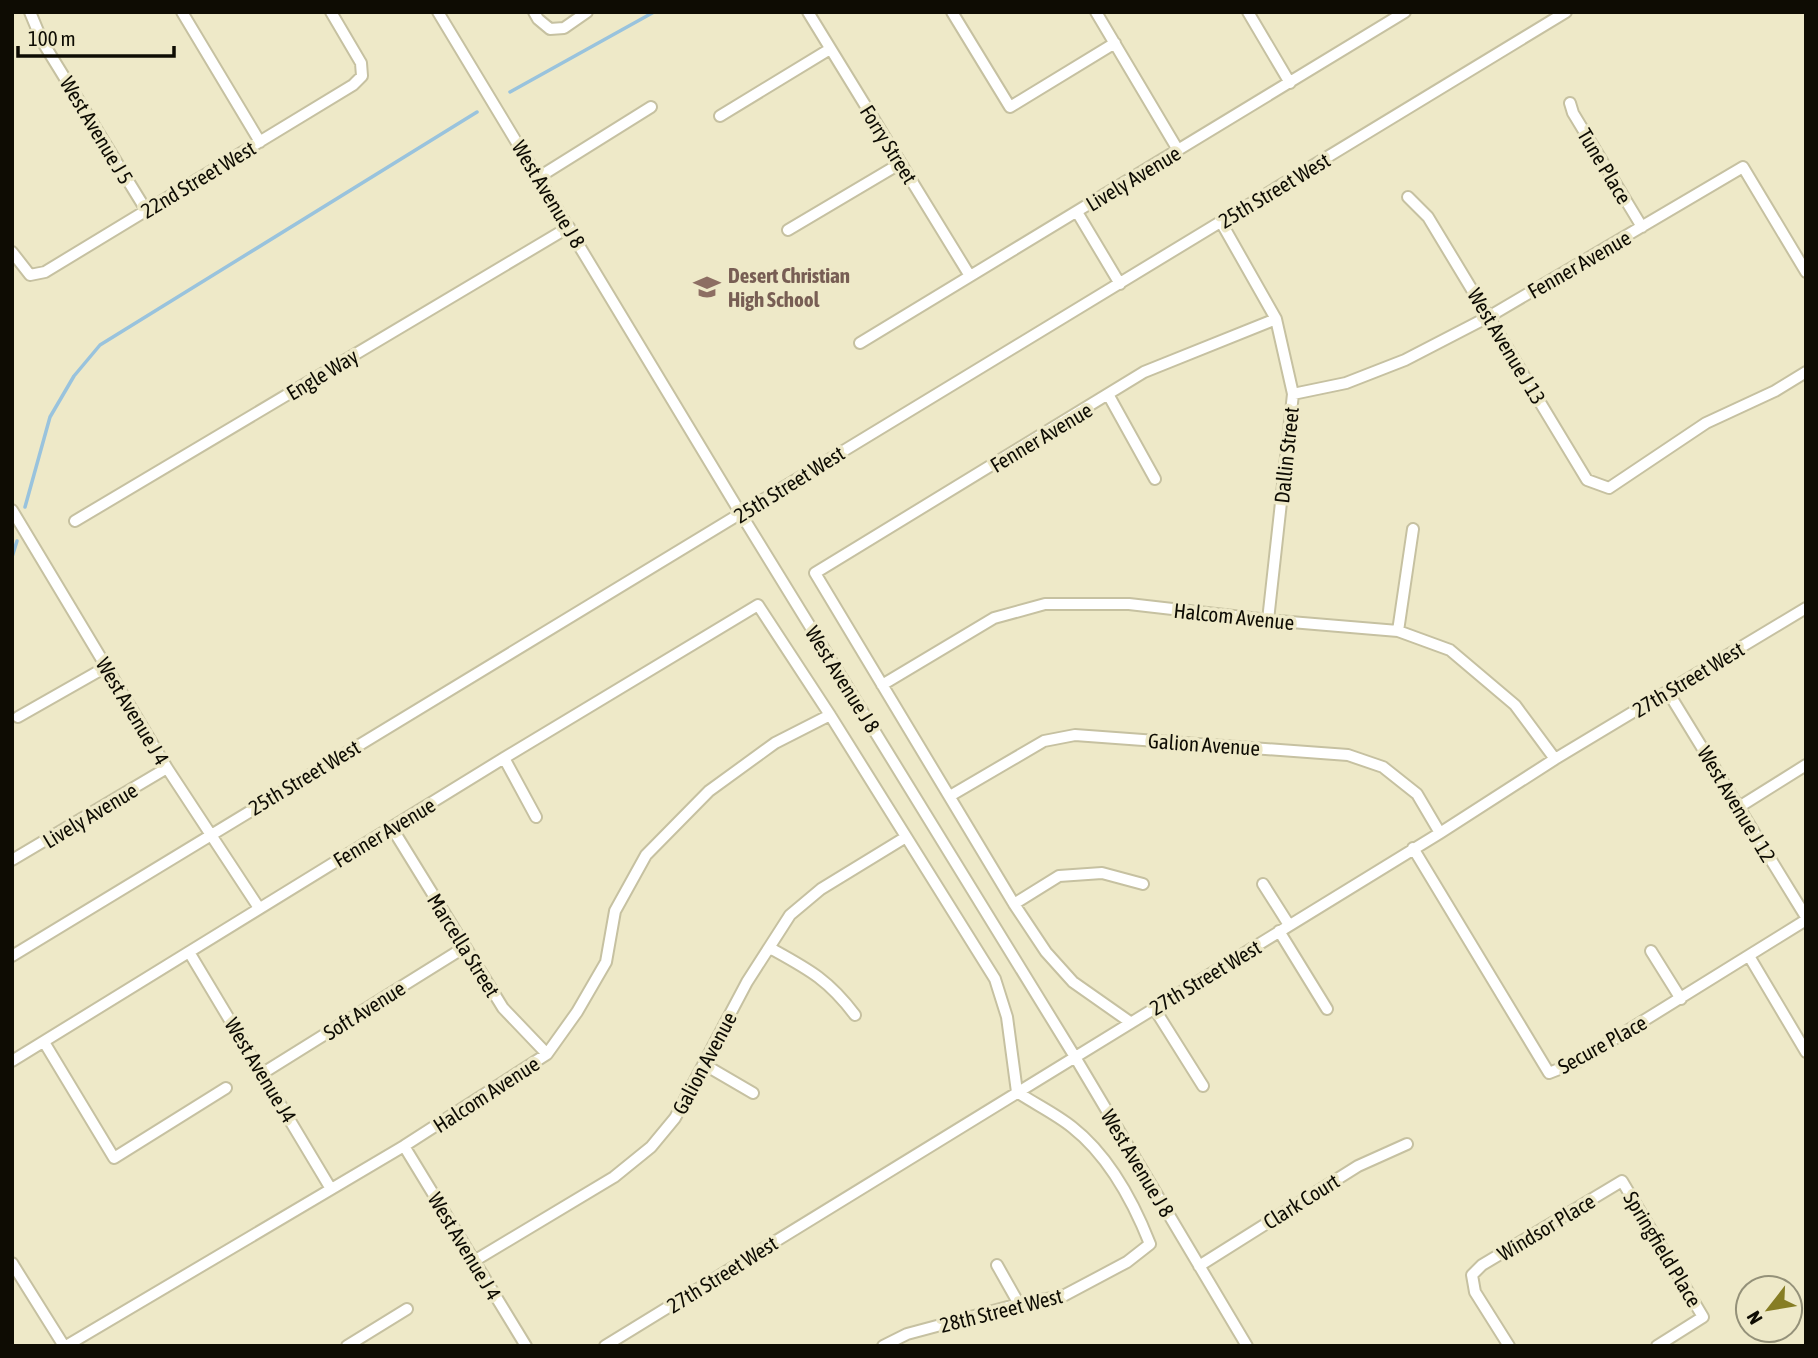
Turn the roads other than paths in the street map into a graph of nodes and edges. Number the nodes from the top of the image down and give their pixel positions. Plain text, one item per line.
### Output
1 (30, 12) edge
2 (182, 12) edge
3 (331, 12) edge
4 (438, 12) edge
5 (534, 12) edge
6 (587, 12) edge
7 (808, 12) edge
8 (952, 12) edge
9 (1096, 12) edge
10 (1248, 12) edge
11 (1405, 12) edge
12 (1566, 12) edge
13 (1115, 43) junction
14 (830, 49) junction
15 (1290, 83) junction
16 (1570, 103) dead end
17 (651, 107) dead end
18 (720, 116) dead end
19 (260, 142) junction
20 (1178, 150) junction
21 (901, 163) junction
22 (540, 177) junction
23 (1408, 197) dead end
24 (146, 210) junction
25 (1077, 212) junction
26 (1220, 222) junction
27 (569, 227) junction
28 (1642, 227) junction
29 (788, 230) dead end
30 (12, 253) edge
31 (1806, 272) edge
32 (970, 276) junction
33 (1120, 284) junction
34 (1490, 316) junction
35 (1276, 319) junction
36 (860, 343) dead end
37 (1806, 372) edge
38 (1293, 394) junction
39 (1109, 396) junction
40 (1155, 479) dead end
41 (12, 510) edge
42 (741, 514) junction
43 (75, 521) dead end
44 (1413, 529) dead end
45 (1806, 608) edge
46 (1268, 620) junction
47 (1398, 631) junction
48 (106, 667) junction
49 (882, 685) junction
50 (1668, 692) junction
51 (830, 715) junction
52 (18, 717) dead end
53 (504, 758) junction
54 (1555, 759) junction
55 (1806, 765) edge
56 (167, 768) junction
57 (950, 796) junction
58 (1739, 807) junction
59 (536, 817) dead end
60 (391, 828) junction
61 (1440, 832) junction
62 (211, 833) junction
63 (906, 837) junction
64 (1413, 848) junction
65 (12, 860) edge
66 (1143, 884) dead end
67 (1263, 884) dead end
68 (1014, 904) junction
69 (259, 908) junction
70 (1806, 919) edge
71 (1284, 928) junction
72 (465, 947) junction
73 (770, 948) junction
74 (1651, 951) dead end
75 (189, 952) junction
76 (12, 956) edge
77 (1749, 956) junction
78 (1681, 999) junction
79 (1154, 1008) junction
80 (1327, 1009) dead end
81 (855, 1015) dead end
82 (1130, 1023) junction
83 (44, 1042) junction
84 (1806, 1052) edge
85 (547, 1054) junction
86 (1075, 1057) junction
87 (12, 1061) edge
88 (705, 1065) junction
89 (263, 1073) junction
90 (1203, 1086) dead end
91 (226, 1088) dead end
92 (1017, 1092) junction
93 (753, 1093) dead end
94 (1407, 1144) dead end
95 (404, 1146) junction
96 (1622, 1181) joint
97 (331, 1189) junction
98 (474, 1261) junction
99 (12, 1263) edge
100 (997, 1265) dead end
101 (1199, 1266) junction
102 (1019, 1304) junction
103 (407, 1309) dead end
104 (1246, 1345) edge
105 (65, 1346) edge
106 (347, 1346) edge
107 (526, 1346) edge
108 (605, 1346) edge
109 (883, 1346) edge
110 (1509, 1346) edge
111 (1657, 1346) edge

1 - 24 street, West Avenue J 5
2 - 19 street
3 - 19 street, 22nd Street West
4 - 22 street, West Avenue J 8
5 - 6 street
7 - 14 street, Forry Street
8 - 13 street
9 - 13 street
10 - 15 street
11 - 15 street, Lively Avenue
12 - 26 street, 25th Street West
13 - 20 street
14 - 18 street
14 - 21 street, Forry Street
15 - 20 street, Lively Avenue
16 - 28 street, Tune Place
17 - 22 street
19 - 24 street, 22nd Street West
20 - 25 street, Lively Avenue
21 - 29 street
21 - 32 street, Forry Street
22 - 27 street, West Avenue J 8
23 - 34 street, West Avenue J 13
24 - 30 street, 22nd Street West
25 - 32 street, Lively Avenue
25 - 33 street
26 - 33 street, 25th Street West
26 - 35 street, Dallin Street
27 - 42 street, West Avenue J 8
27 - 43 street, Engle Way
28 - 31 street, Fenner Avenue
28 - 34 street, Fenner Avenue
32 - 36 street, Lively Avenue
33 - 42 street, 25th Street West
34 - 37 street, West Avenue J 13
34 - 38 street, Fenner Avenue
35 - 38 street, Dallin Street
35 - 39 street, Fenner Avenue
38 - 46 street, Dallin Street
39 - 40 street
39 - 49 street, Fenner Avenue
41 - 48 street, West Avenue J 4
42 - 62 street, 25th Street West
42 - 86 street, West Avenue J 8
44 - 47 street
45 - 50 street, 27th Street West
46 - 47 street, Halcom Avenue
46 - 49 street, Halcom Avenue
47 - 54 street, Halcom Avenue
48 - 52 street
48 - 56 street, West Avenue J 4
49 - 57 street
50 - 54 street, 27th Street West
50 - 58 street, West Avenue J 12
51 - 53 street, Fenner Avenue
51 - 63 street
51 - 85 street, Halcom Avenue
53 - 59 street
53 - 60 street, Fenner Avenue
54 - 61 street, 27th Street West
55 - 58 street
56 - 62 street, West Avenue J 4
56 - 65 street, Lively Avenue
57 - 61 street, Galion Avenue
57 - 68 street
58 - 70 street, West Avenue J 12
60 - 69 street, Fenner Avenue
60 - 72 street, Marcella Street
61 - 64 street, 27th Street West
62 - 69 street, West Avenue J 4
62 - 76 street, 25th Street West
63 - 73 street, Galion Avenue
63 - 92 street
64 - 71 street, 27th Street West
64 - 78 street, Secure Place
66 - 68 street
67 - 71 street
68 - 82 street
69 - 75 street, Fenner Avenue
70 - 77 street, Secure Place
71 - 79 street, 27th Street West
71 - 80 street
72 - 85 street, Marcella Street
72 - 89 street, Soft Avenue
73 - 81 street
73 - 88 street, Galion Avenue
74 - 78 street
75 - 83 street, Fenner Avenue
75 - 89 street, West Avenue J4
77 - 78 street, Secure Place
77 - 84 street
79 - 82 street, 27th Street West
79 - 90 street
82 - 86 street, 27th Street West
83 - 87 street, Fenner Avenue
83 - 91 street
85 - 95 street, Halcom Avenue
86 - 92 street, 27th Street West
86 - 101 street, West Avenue J 8
88 - 93 street
88 - 98 street, Galion Avenue
89 - 97 street, West Avenue J4
92 - 102 street, 28th Street West
92 - 108 street, 27th Street West
94 - 101 street, Clark Court
95 - 97 street, Halcom Avenue
95 - 98 street, West Avenue J 4
96 - 110 street, Windsor Place
96 - 111 street, Springfield Place
97 - 105 street, Halcom Avenue
98 - 107 street, West Avenue J 4
99 - 105 street
100 - 102 street
101 - 104 street, West Avenue J 8
102 - 109 street, 28th Street West
103 - 106 street

